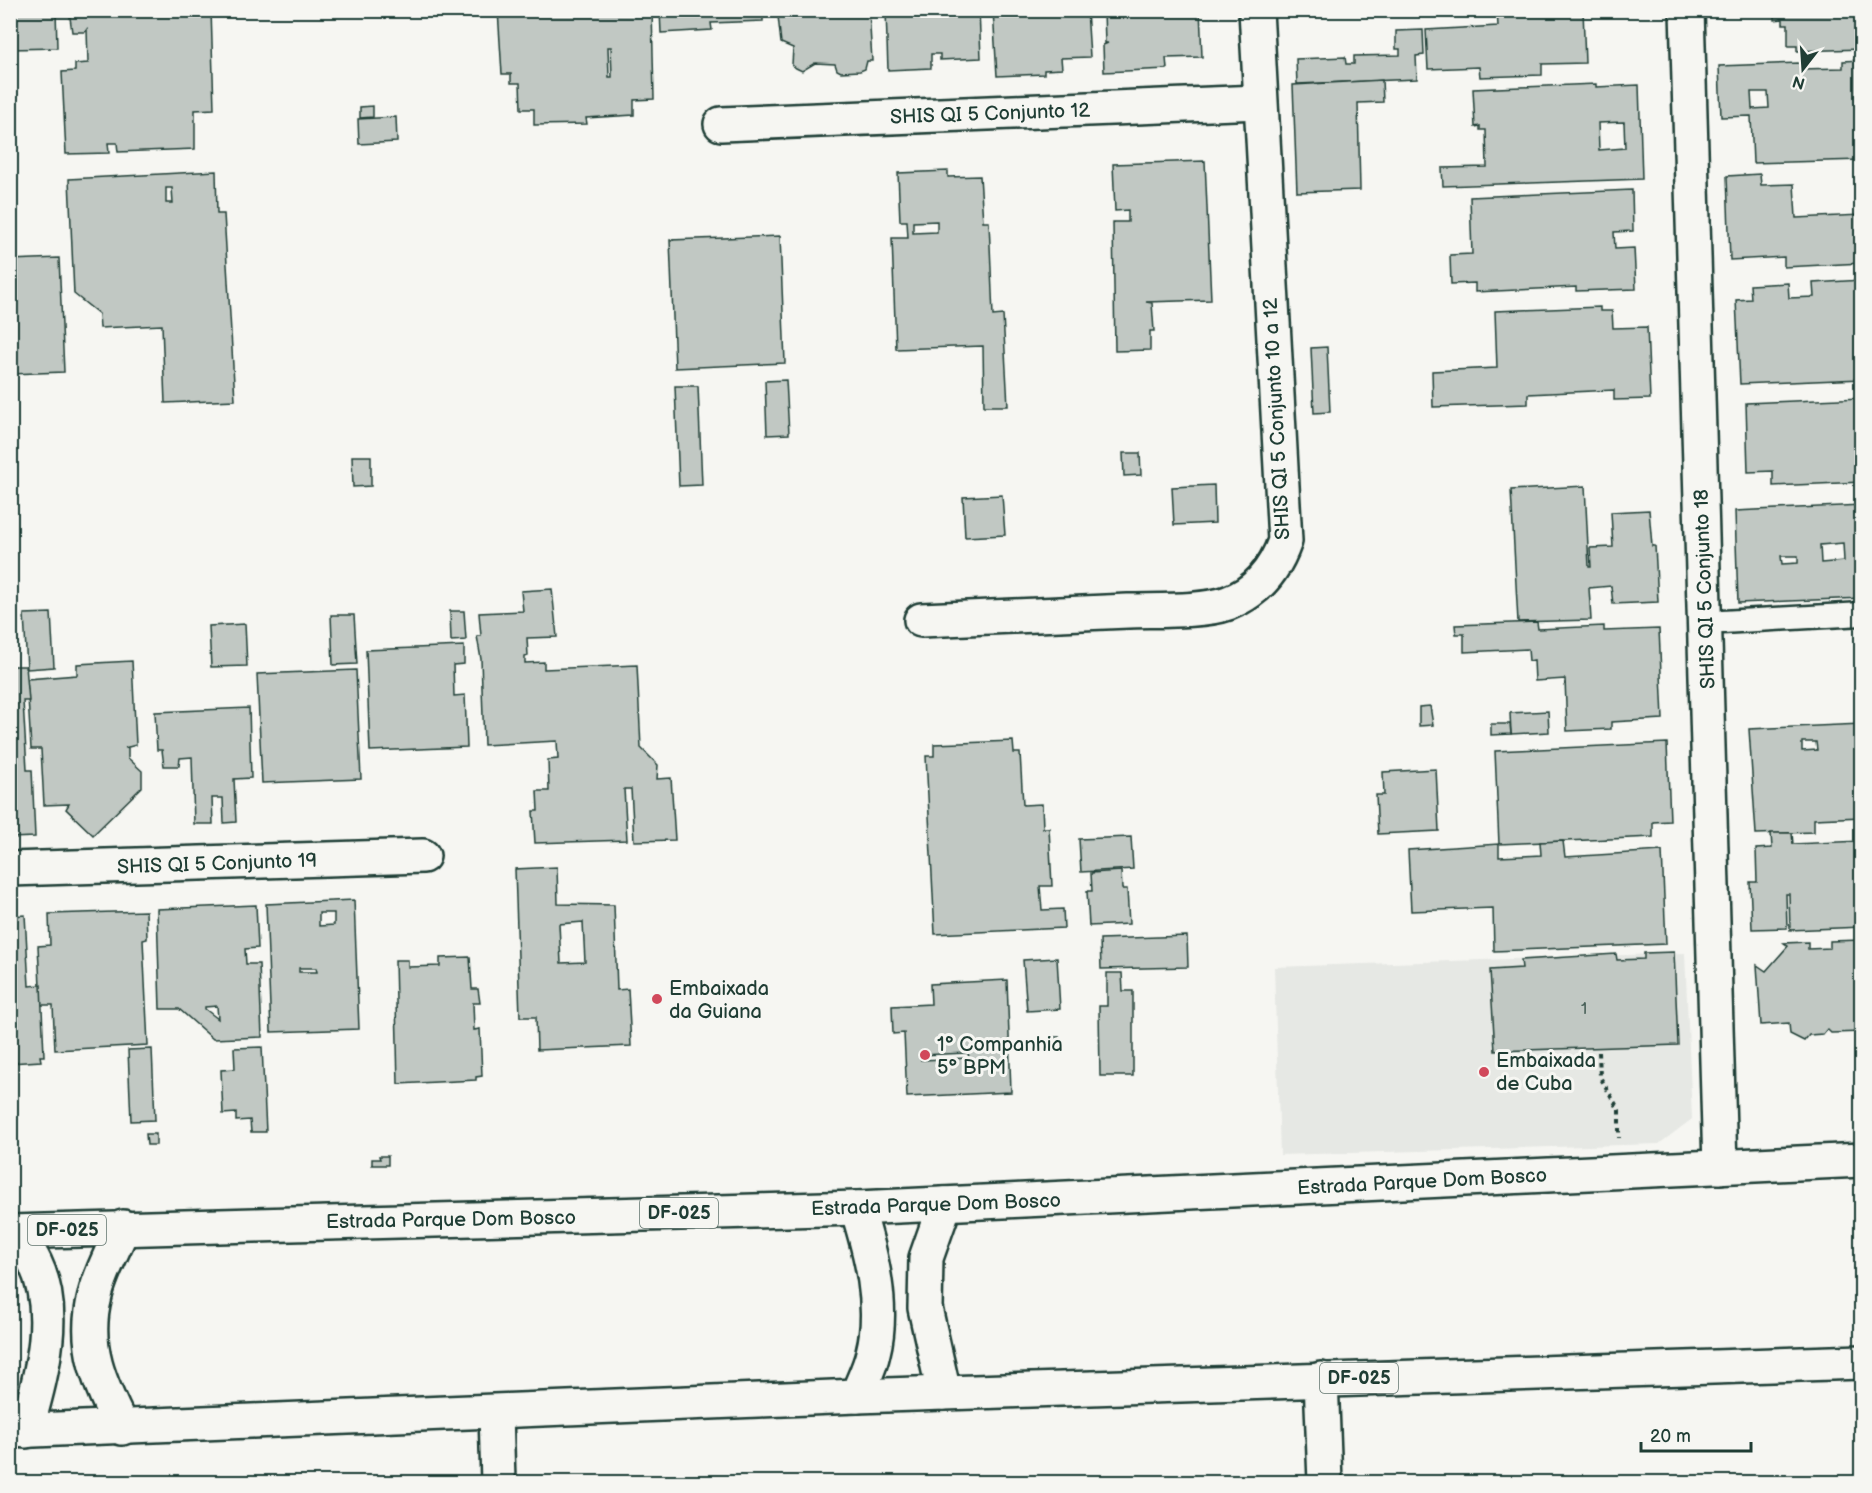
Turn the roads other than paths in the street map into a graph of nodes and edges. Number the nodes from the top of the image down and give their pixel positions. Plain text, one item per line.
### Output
1 (1256, 10) edge
2 (1687, 10) edge
3 (1259, 102) junction
4 (721, 124) dead end
5 (1862, 614) edge
6 (921, 620) dead end
7 (1705, 623) junction
8 (423, 856) dead end
9 (10, 869) edge
10 (1862, 1160) edge
11 (1720, 1167) junction
12 (945, 1204) junction
13 (857, 1208) junction
14 (123, 1227) junction
15 (13, 1232) edge
16 (1862, 1362) edge
17 (1321, 1380) junction
18 (944, 1393) junction
19 (857, 1396) junction
20 (496, 1413) junction
21 (122, 1428) junction
22 (18, 1431) edge
23 (498, 1482) edge
24 (1325, 1482) edge

1 - 3 main road, SHIS QI 5 Conjunto 10 a 12
2 - 7 main road, SHIS QI 5 Conjunto 18
3 - 4 main road, SHIS QI 5 Conjunto 12
3 - 6 main road, SHIS QI 5 Conjunto 10 a 12
5 - 7 lane
7 - 11 main road, SHIS QI 5 Conjunto 18
8 - 9 main road, SHIS QI 5 Conjunto 19
10 - 11 main road, Estrada Parque Dom Bosco / DF-025
11 - 12 main road, Estrada Parque Dom Bosco / DF-025
12 - 13 main road, Estrada Parque Dom Bosco / DF-025
12 - 18 main road
13 - 14 main road, Estrada Parque Dom Bosco / DF-025
13 - 19 main road
14 - 15 main road, Estrada Parque Dom Bosco / DF-025
14 - 21 main road
15 - 22 main road
16 - 17 main road, DF-025
17 - 18 main road, DF-025
17 - 24 main road
18 - 19 main road, DF-025
19 - 20 main road, DF-025
20 - 21 main road, DF-025
20 - 23 main road
21 - 22 main road, DF-025

